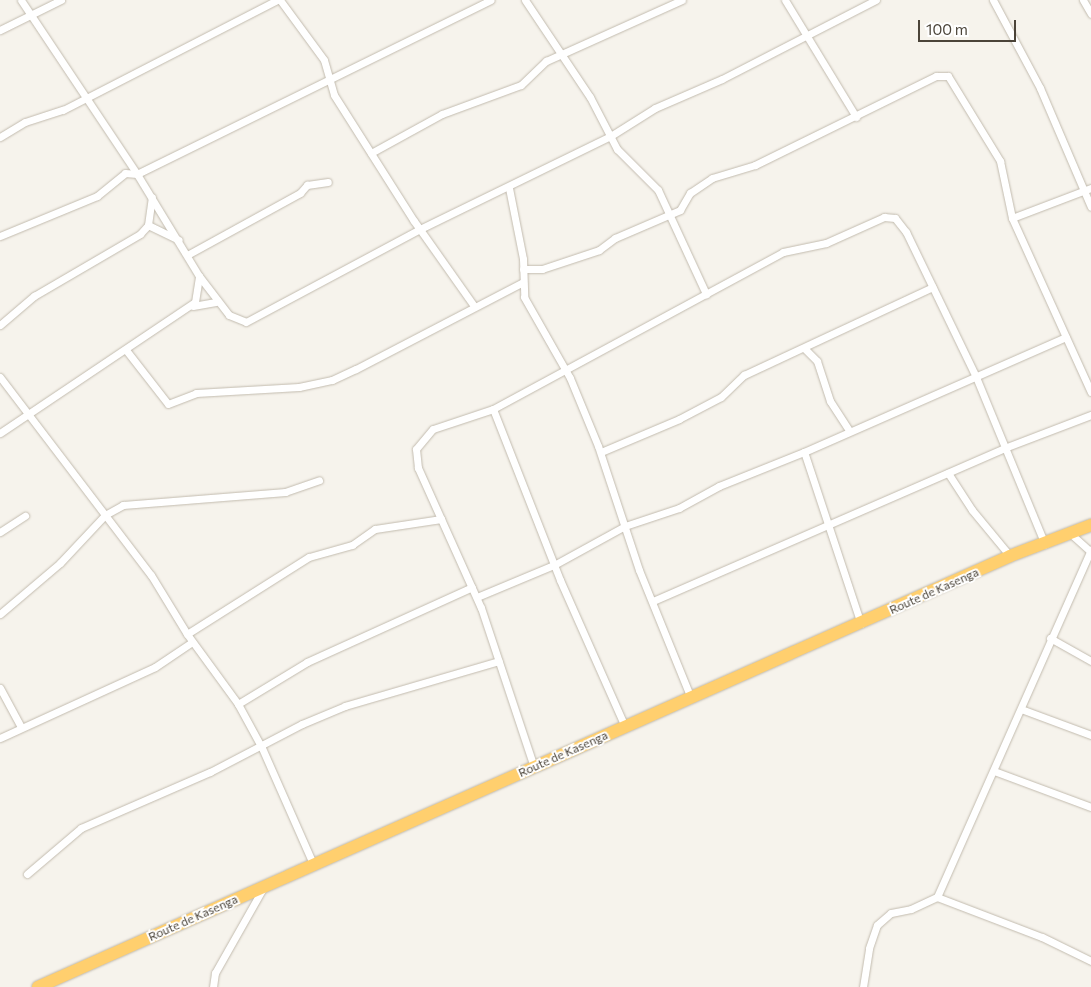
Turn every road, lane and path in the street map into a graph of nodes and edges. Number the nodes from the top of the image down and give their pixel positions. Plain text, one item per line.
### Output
1 (21, 0) edge
2 (61, 0) edge
3 (278, 0) edge
4 (490, 0) edge
5 (525, 0) edge
6 (682, 0) edge
7 (785, 0) edge
8 (876, 0) edge
9 (993, 0) edge
10 (1083, 0) edge
11 (1091, 14) edge
12 (30, 15) junction
13 (0, 30) edge
14 (808, 36) junction
15 (560, 54) junction
16 (329, 77) junction
17 (86, 97) junction
18 (856, 117) junction
19 (0, 137) edge
20 (609, 137) junction
21 (371, 153) junction
22 (137, 174) junction
23 (328, 182) dead end
24 (509, 188) junction
25 (1088, 190) edge
26 (152, 197) junction
27 (1091, 207) edge
28 (671, 215) junction
29 (1012, 218) junction
30 (148, 225) junction
31 (420, 229) junction
32 (0, 236) edge
33 (180, 240) junction
34 (188, 254) junction
35 (523, 270) junction
36 (200, 276) junction
37 (523, 282) junction
38 (933, 287) junction
39 (706, 294) junction
40 (216, 302) junction
41 (190, 306) junction
42 (474, 306) junction
43 (0, 324) edge
44 (1066, 337) junction
45 (806, 348) junction
46 (126, 350) junction
47 (564, 370) junction
48 (0, 377) edge
49 (976, 377) junction
50 (1091, 392) edge
51 (493, 409) junction
52 (1091, 414) edge
53 (29, 415) junction
54 (849, 430) junction
55 (0, 433) edge
56 (1007, 447) junction
57 (601, 452) junction
58 (804, 452) junction
59 (948, 473) junction
60 (319, 480) dead end
61 (105, 515) junction
62 (25, 516) dead end
63 (441, 519) junction
64 (1091, 525) edge
65 (625, 526) junction
66 (827, 528) junction
67 (0, 532) edge
68 (1071, 534) junction
69 (1045, 544) junction
70 (1090, 550) edge
71 (1010, 556) junction
72 (554, 565) junction
73 (472, 587) junction
74 (476, 598) junction
75 (653, 601) junction
76 (0, 614) edge
77 (861, 624) junction
78 (187, 634) junction
79 (1050, 638) junction
80 (192, 642) junction
81 (498, 661) junction
82 (1091, 661) edge
83 (0, 688) edge
84 (691, 698) junction
85 (238, 704) junction
86 (1021, 709) junction
87 (21, 727) junction
88 (624, 727) junction
89 (1091, 735) edge
90 (0, 738) edge
91 (262, 748) junction
92 (534, 767) junction
93 (994, 771) junction
94 (1091, 807) edge
95 (314, 866) junction
96 (28, 874) dead end
97 (263, 888) junction
98 (937, 897) junction
99 (1091, 961) edge
100 (38, 987) edge
101 (213, 987) edge
102 (863, 987) edge

1 - 12 street
2 - 12 street
3 - 16 street
3 - 17 street
4 - 16 street
5 - 15 street
6 - 15 street
7 - 14 street
8 - 14 street
9 - 25 street
10 - 11 street
12 - 13 street
12 - 17 street
14 - 18 street
14 - 20 street
15 - 20 street
15 - 21 street
16 - 21 street
16 - 22 street
17 - 19 street
17 - 22 street
18 - 28 street
18 - 29 street
20 - 24 street
20 - 28 street
21 - 31 street
22 - 26 street
22 - 32 street
23 - 34 street
24 - 31 street
24 - 35 street
25 - 27 street
25 - 29 street
26 - 30 street
26 - 33 street
28 - 35 street
28 - 39 street
29 - 44 street
30 - 33 street
30 - 43 street
31 - 40 street
31 - 42 street
33 - 34 street
34 - 36 street
35 - 37 street
36 - 40 street
36 - 41 street
37 - 42 street
37 - 47 street
38 - 39 street
38 - 45 street
38 - 49 street
39 - 47 street
40 - 41 street
41 - 46 street
42 - 46 street
44 - 49 street
44 - 50 street
45 - 54 street
45 - 57 street
46 - 53 street
47 - 51 street
47 - 57 street
48 - 53 street
49 - 54 street
49 - 56 street
51 - 63 street
51 - 72 street
52 - 56 street
53 - 55 street
53 - 61 street
54 - 58 street
56 - 59 street
56 - 69 street
57 - 65 street
58 - 65 street
58 - 66 street
59 - 66 street
59 - 71 street
60 - 61 street
61 - 76 street
61 - 78 street
62 - 67 street
63 - 73 street
63 - 78 street
64 - 68 highway, Route de Kasenga
65 - 72 street
65 - 75 street
66 - 75 street
66 - 77 street
68 - 69 highway, Route de Kasenga
68 - 70 street
69 - 71 highway, Route de Kasenga
70 - 79 street
71 - 77 highway, Route de Kasenga
72 - 74 street
72 - 88 street
73 - 74 street
73 - 85 street
74 - 81 street
75 - 84 street
77 - 84 highway, Route de Kasenga
78 - 80 street
79 - 82 street
79 - 86 street
80 - 85 street
80 - 87 street
81 - 91 street
81 - 92 street
83 - 87 street
84 - 88 highway, Route de Kasenga
85 - 91 street
86 - 89 street
86 - 93 street
87 - 90 street
88 - 92 highway, Route de Kasenga
91 - 95 street
91 - 96 street
92 - 95 highway, Route de Kasenga
93 - 94 street
93 - 98 street
95 - 97 highway, Route de Kasenga
97 - 100 highway, Route de Kasenga
97 - 101 street
98 - 99 street
98 - 102 street

